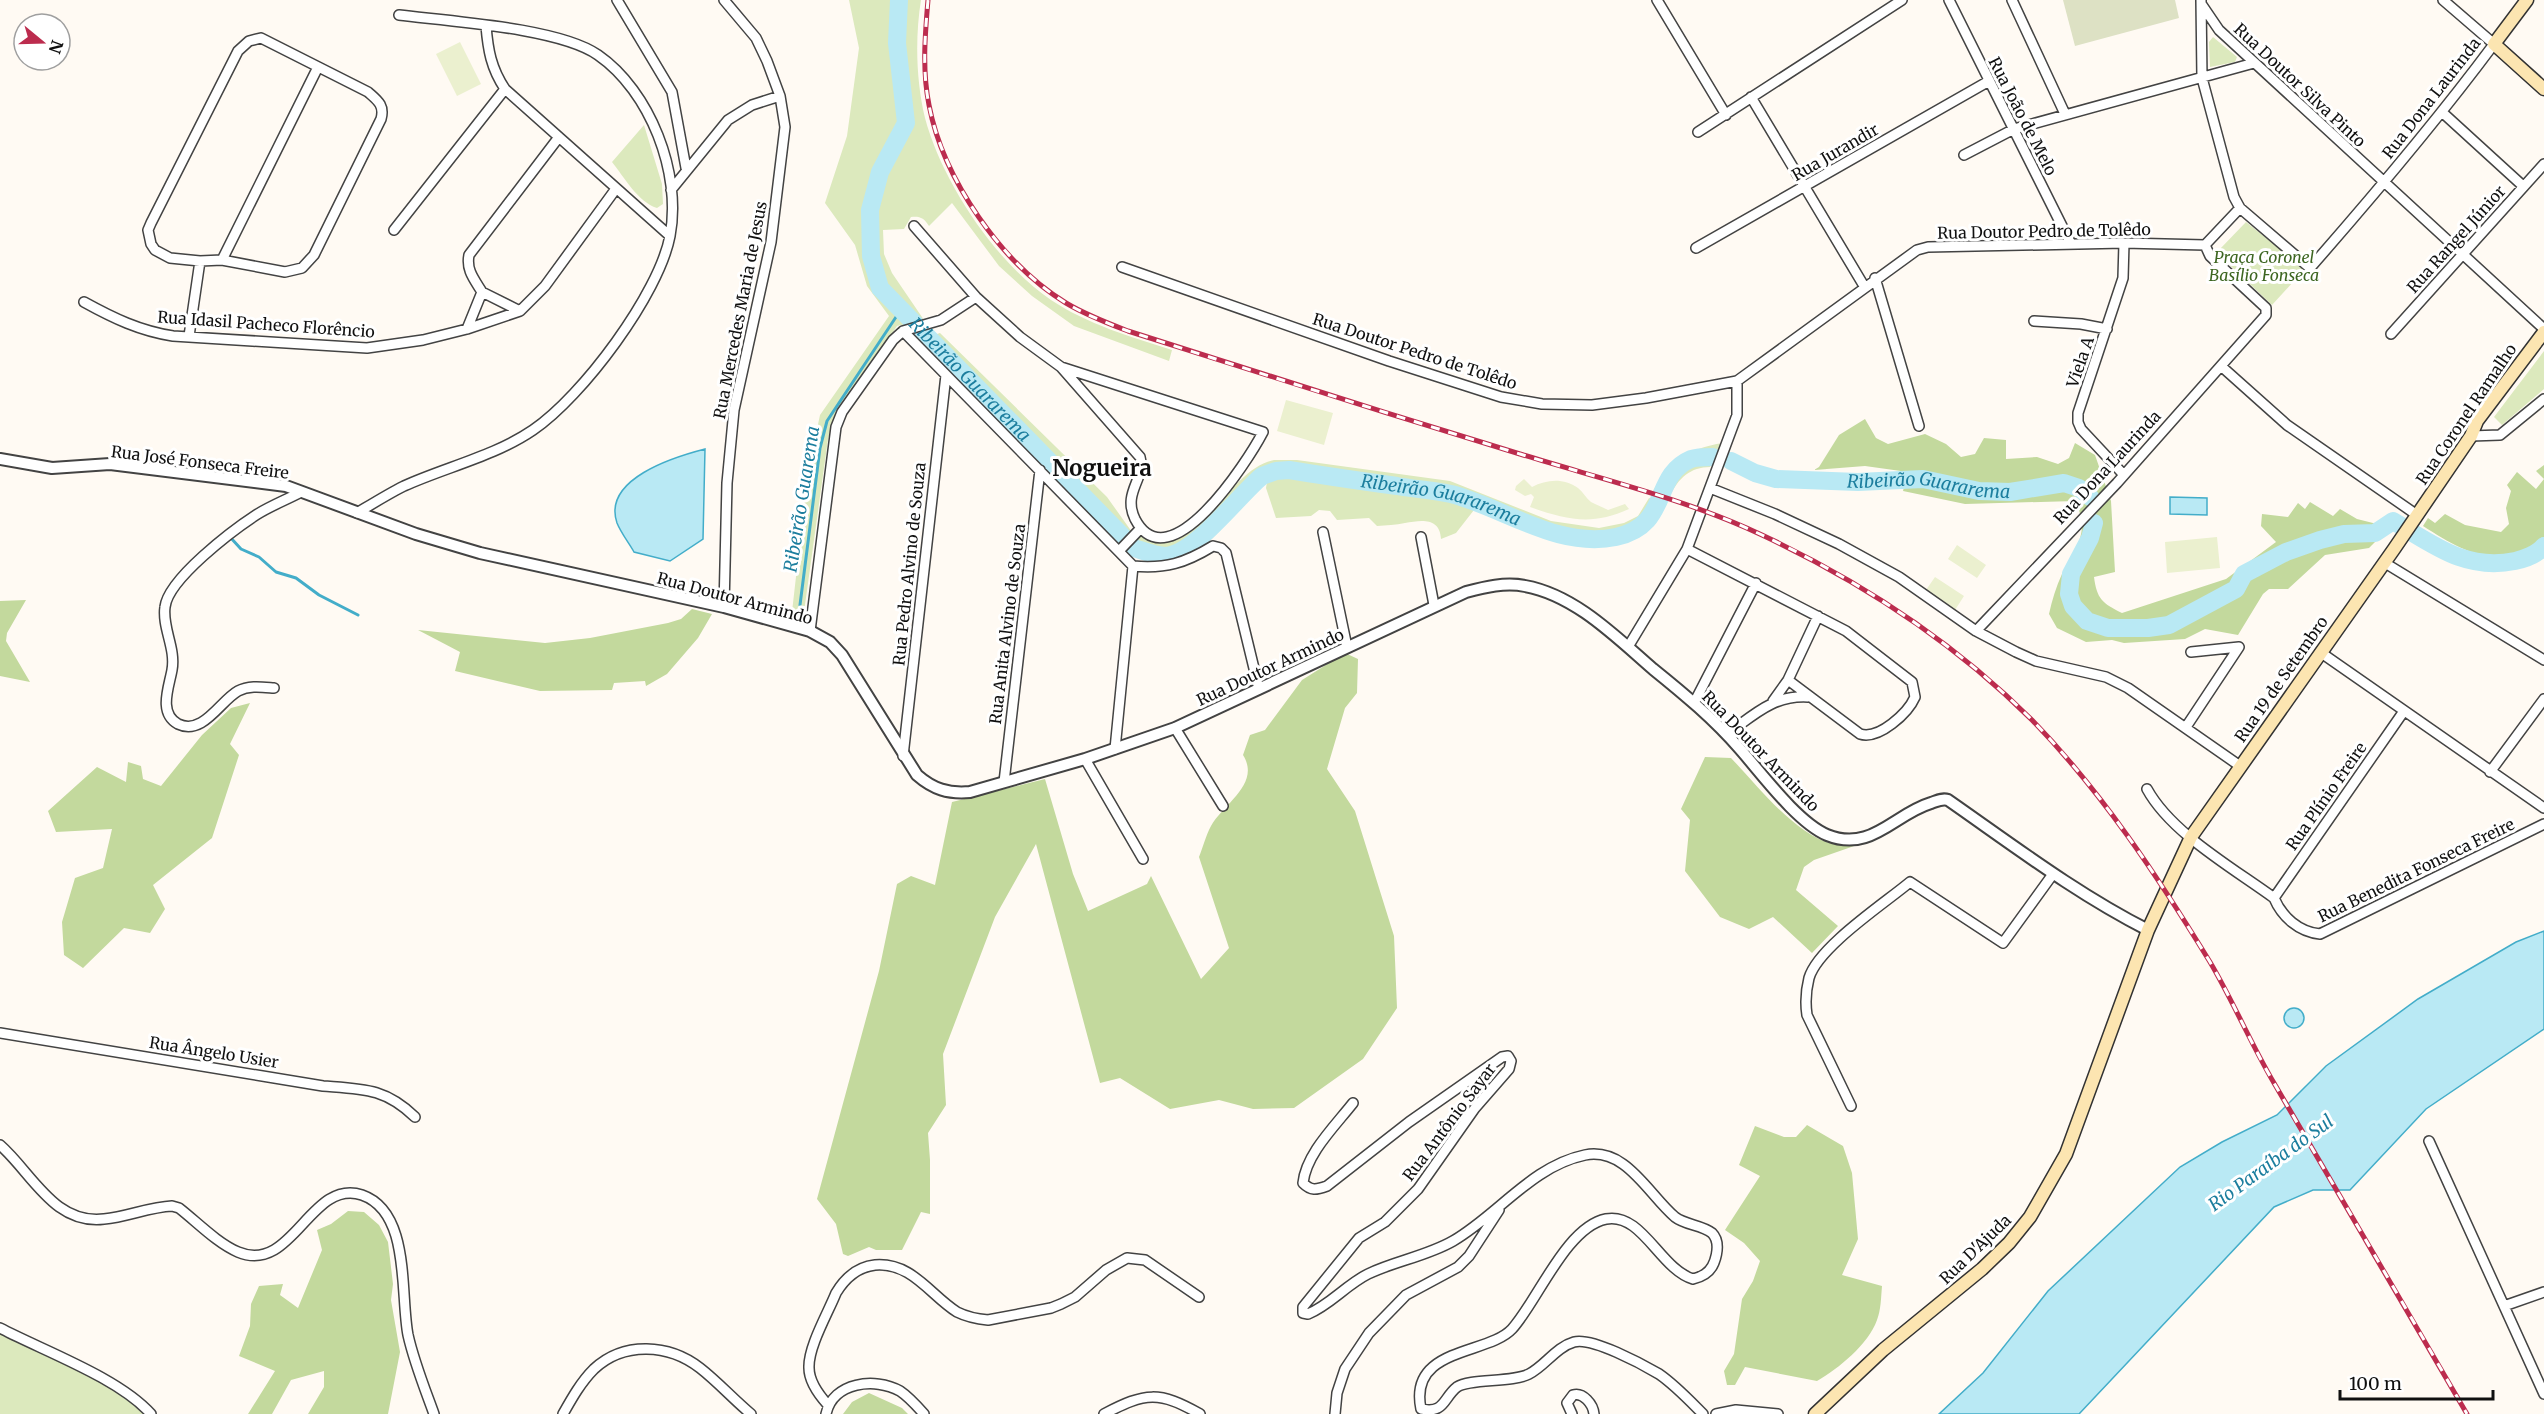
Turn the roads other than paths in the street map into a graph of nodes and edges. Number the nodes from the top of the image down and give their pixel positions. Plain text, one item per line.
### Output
1 (617, 0) edge
2 (724, 0) edge
3 (1657, 0) edge
4 (1902, 0) edge
5 (1949, 0) edge
6 (2012, 0) edge
7 (2443, 0) edge
8 (2527, 0) edge
9 (2201, 2) edge
10 (399, 15) dead end
11 (486, 26) junction
12 (2219, 30) junction
13 (2202, 36) junction
14 (2493, 44) junction
15 (2254, 63) junction
16 (318, 67) junction
17 (2202, 78) junction
18 (1989, 81) junction
19 (505, 89) junction
20 (2544, 89) edge
21 (780, 96) junction
22 (1751, 97) junction
23 (2443, 113) junction
24 (2065, 114) junction
25 (1726, 115) junction
26 (2014, 129) junction
27 (1698, 132) dead end
28 (560, 137) junction
29 (1964, 155) dead end
30 (2544, 164) edge
31 (687, 168) junction
32 (2385, 184) junction
33 (2523, 186) junction
34 (1805, 187) junction
35 (671, 189) junction
36 (615, 190) junction
37 (2240, 208) junction
38 (914, 226) dead end
39 (394, 230) dead end
40 (670, 236) junction
41 (2124, 243) junction
42 (2071, 244) junction
43 (2205, 245) junction
44 (1696, 248) dead end
45 (2462, 255) junction
46 (222, 260) junction
47 (200, 261) junction
48 (1122, 267) dead end
49 (1875, 278) junction
50 (1864, 286) junction
51 (482, 292) junction
52 (976, 297) junction
53 (84, 302) dead end
54 (520, 311) junction
55 (2034, 321) dead end
56 (467, 329) junction
57 (2108, 329) junction
58 (907, 330) junction
59 (2544, 331) edge
60 (2391, 334) dead end
61 (189, 336) junction
62 (2221, 366) junction
63 (1061, 367) junction
64 (946, 375) junction
65 (1737, 381) junction
66 (2544, 399) edge
67 (1919, 426) dead end
68 (2470, 436) junction
69 (0, 459) edge
70 (1040, 470) junction
71 (2124, 475) junction
72 (1710, 488) junction
73 (301, 492) junction
74 (357, 513) junction
75 (2415, 518) junction
76 (1140, 529) junction
77 (1323, 532) dead end
78 (1421, 537) dead end
79 (2401, 540) joint
80 (1120, 549) junction
81 (1687, 549) junction
82 (2385, 563) junction
83 (1133, 566) junction
84 (1756, 583) junction
85 (1434, 605) junction
86 (724, 607) junction
87 (1818, 616) junction
88 (1976, 631) junction
89 (810, 632) junction
90 (1347, 647) junction
91 (1628, 647) junction
92 (2191, 652) dead end
93 (2320, 652) junction
94 (2544, 660) edge
95 (1788, 680) junction
96 (274, 688) dead end
97 (1259, 689) junction
98 (1808, 697) junction
99 (2544, 699) edge
100 (1773, 701) junction
101 (1694, 703) junction
102 (2404, 711) junction
103 (2186, 726) junction
104 (1175, 728) junction
105 (1726, 734) junction
106 (1115, 749) junction
107 (903, 756) junction
108 (1085, 759) junction
109 (2240, 766) junction
110 (2490, 772) junction
111 (1004, 782) junction
112 (2146, 789) dead end
113 (1223, 806) dead end
114 (2544, 808) edge
115 (2544, 824) edge
116 (2191, 837) junction
117 (1143, 860) dead end
118 (2053, 874) junction
119 (2274, 898) junction
120 (2148, 930) junction
121 (0, 1034) edge
122 (1353, 1103) dead end
123 (1851, 1106) dead end
124 (415, 1117) dead end
125 (2429, 1141) dead end
126 (0, 1145) edge
127 (1503, 1203) junction
128 (2544, 1292) edge
129 (1199, 1297) dead end
130 (2504, 1306) junction
131 (0, 1328) edge
132 (2544, 1394) edge
133 (829, 1405) edge
134 (746, 1412) edge
135 (151, 1414) edge
136 (434, 1414) edge
137 (563, 1414) edge
138 (924, 1414) edge
139 (1104, 1414) edge
140 (1200, 1414) edge
141 (1335, 1414) edge
142 (1572, 1414) edge
143 (1594, 1414) edge
144 (1703, 1414) edge
145 (1716, 1414) edge
146 (1778, 1414) edge
147 (1815, 1414) edge

1 - 31 street
2 - 21 street, Rua Mercedes Maria de Jesus
3 - 25 street
4 - 22 street
5 - 18 street, Rua João de Melo
6 - 24 street
7 - 14 street
8 - 14 main road, Rua Dona Laurinda
9 - 12 street, Rua Doutor Silva Pinto
9 - 13 street
10 - 11 street
11 - 19 street
11 - 35 street
12 - 13 street
12 - 15 street, Rua Doutor Silva Pinto
13 - 17 street
14 - 20 main road
14 - 23 street, Rua Dona Laurinda
15 - 17 street
15 - 32 street, Rua Doutor Silva Pinto
16 - 46 street
16 - 46 street
16 - 47 street
17 - 24 street
17 - 37 street
18 - 26 street, Rua João de Melo
18 - 34 street, Rua Jurandir
19 - 28 street
19 - 39 street
21 - 31 street
21 - 86 street, Rua Mercedes Maria de Jesus
22 - 25 street
22 - 34 street
23 - 32 street, Rua Dona Laurinda
23 - 33 street
24 - 26 street
25 - 27 street
26 - 29 street
26 - 42 street, Rua João de Melo
28 - 36 street
28 - 51 street
30 - 33 street, Rua Rangel Júnior
31 - 35 street
32 - 37 street, Rua Dona Laurinda
32 - 45 street, Rua Doutor Silva Pinto
33 - 45 street, Rua Rangel Júnior
34 - 44 street, Rua Jurandir
34 - 50 street
35 - 40 street
36 - 40 street
36 - 54 street
37 - 43 street
38 - 52 street
40 - 74 street
41 - 42 street, Rua Doutor Pedro de Tolêdo
41 - 43 street, Rua Doutor Pedro de Tolêdo
41 - 57 street, Viela A
42 - 49 street, Rua Doutor Pedro de Tolêdo
43 - 62 street, Rua Dona Laurinda
45 - 59 street, Rua Doutor Silva Pinto
45 - 60 street, Rua Rangel Júnior
46 - 47 street
47 - 61 street
48 - 65 street, Rua Doutor Pedro de Tolêdo
49 - 50 street, Rua Doutor Pedro de Tolêdo
49 - 67 street
50 - 65 street, Rua Doutor Pedro de Tolêdo
51 - 54 street
51 - 56 street
52 - 58 street
52 - 63 street
53 - 61 street, Rua Idasil Pacheco Florêncio
54 - 56 street, Rua Idasil Pacheco Florêncio
55 - 57 street
56 - 61 street, Rua Idasil Pacheco Florêncio
57 - 71 street, Viela A
58 - 64 street
58 - 89 street
59 - 68 main road, Rua Coronel Ramalho
62 - 71 street, Rua Dona Laurinda
62 - 75 street
63 - 76 street
63 - 76 street
64 - 70 street
64 - 107 street, Rua Pedro Alvino de Souza
65 - 72 street
66 - 68 street
68 - 75 main road, Rua Coronel Ramalho
69 - 73 street, Rua José Fonseca Freire
70 - 80 street
70 - 111 street, Rua Anita Alvino de Souza
71 - 88 street, Rua Dona Laurinda
72 - 81 street
72 - 88 street
73 - 74 street, Rua José Fonseca Freire
73 - 96 street
74 - 86 street, Rua Doutor Armindo
75 - 79 main road, Rua Coronel Ramalho
76 - 80 street
77 - 90 street
78 - 85 street
79 - 82 main road, Rua 19 de Setembro
80 - 83 street
81 - 84 street
81 - 91 street
82 - 93 main road, Rua 19 de Setembro
82 - 94 street
83 - 97 street
83 - 106 street
84 - 87 street
84 - 101 street
85 - 90 street, Rua Doutor Armindo
85 - 91 street, Rua Doutor Armindo
86 - 89 street, Rua Doutor Armindo
87 - 95 street
87 - 98 street
88 - 103 street
89 - 107 street, Rua Doutor Armindo
90 - 97 street, Rua Doutor Armindo
91 - 101 street, Rua Doutor Armindo
92 - 103 street
93 - 102 street
93 - 109 main road, Rua 19 de Setembro
95 - 98 street
95 - 100 street
97 - 104 street, Rua Doutor Armindo
98 - 100 street
99 - 110 street
100 - 105 street
101 - 105 street, Rua Doutor Armindo
102 - 110 street
102 - 119 street, Rua Plínio Freire
103 - 109 street
104 - 106 street, Rua Doutor Armindo
104 - 113 street
105 - 118 street, Rua Doutor Armindo
106 - 108 street, Rua Doutor Armindo
107 - 111 street, Rua Doutor Armindo
108 - 111 street, Rua Doutor Armindo
108 - 117 street
109 - 116 main road, Rua 19 de Setembro
110 - 114 street
112 - 116 street, Rua Benedita Fonseca Freire
115 - 119 street, Rua Benedita Fonseca Freire
116 - 119 street, Rua Benedita Fonseca Freire
116 - 120 main road, Rua 19 de Setembro
118 - 120 street, Rua Doutor Armindo
118 - 123 street
120 - 147 main road, Rua D'Ajuda
121 - 124 street, Rua Ângelo Usier
122 - 127 street, Rua Antônio Sayar
125 - 130 street
126 - 136 street
127 - 141 street
127 - 144 street
128 - 130 street
129 - 133 street
130 - 132 street
131 - 135 street
133 - 138 street
134 - 137 street
139 - 140 street
142 - 143 street
145 - 146 street

